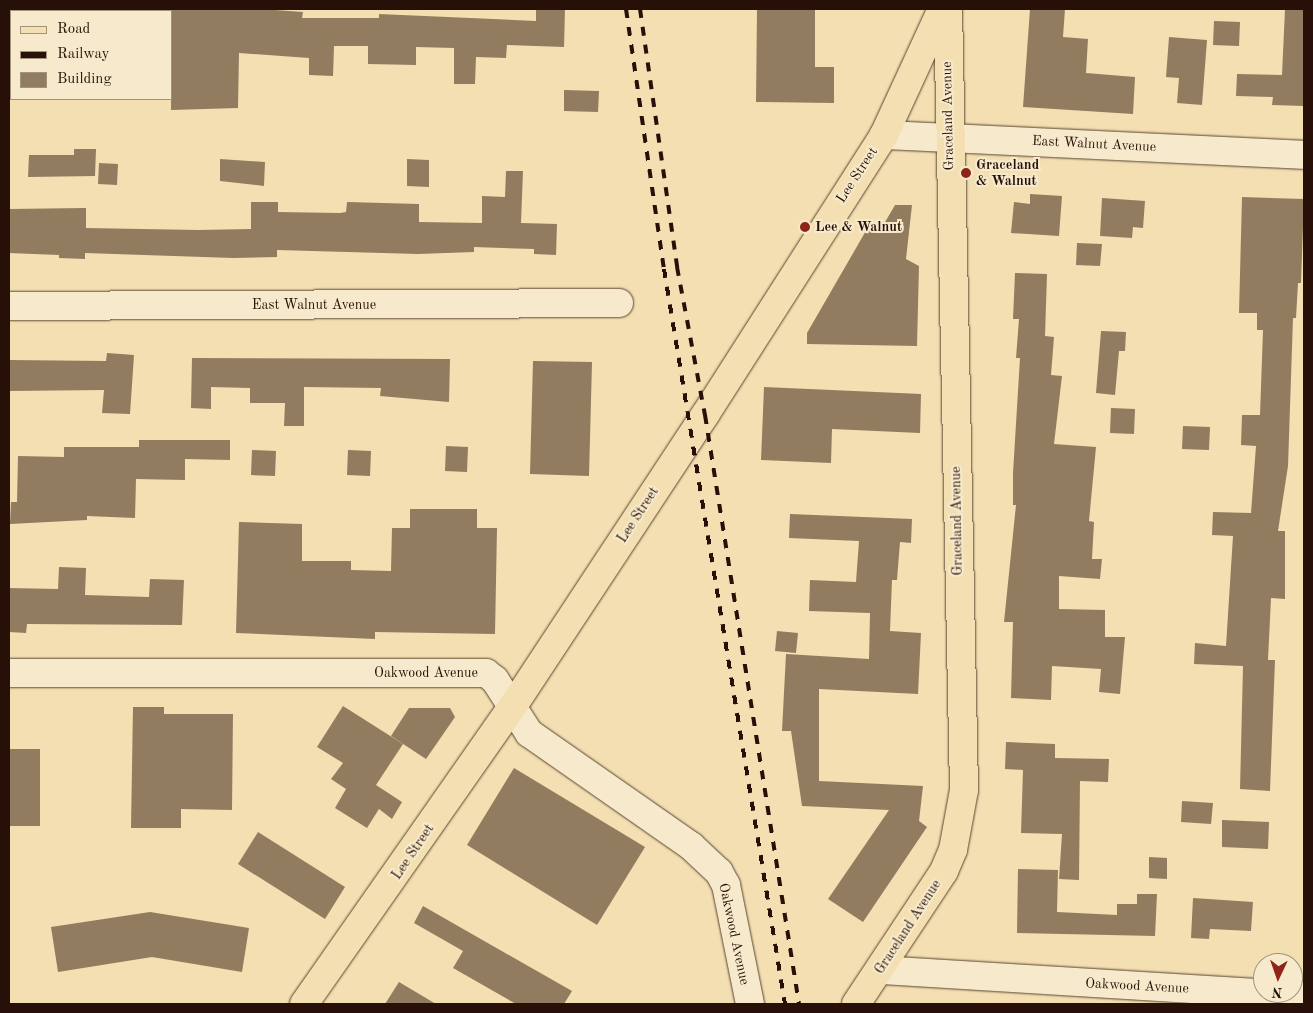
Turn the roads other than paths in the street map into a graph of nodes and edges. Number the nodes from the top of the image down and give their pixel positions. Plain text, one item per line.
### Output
1 (942, 9) edge
2 (948, 9) edge
3 (884, 135) junction
4 (948, 136) junction
5 (1304, 155) edge
6 (619, 303) dead end
7 (9, 306) edge
8 (9, 673) edge
9 (513, 706) junction
10 (880, 970) junction
11 (1304, 996) edge
12 (304, 1004) edge
13 (750, 1004) edge
14 (856, 1004) edge

1 - 3 main road, Lee Street
2 - 4 main road, Graceland Avenue
3 - 4 street, East Walnut Avenue
3 - 9 main road, Lee Street
4 - 5 street, East Walnut Avenue
4 - 10 main road, Graceland Avenue
6 - 7 street, East Walnut Avenue
8 - 9 street, Oakwood Avenue
9 - 12 main road, Lee Street
9 - 13 street, Oakwood Avenue
10 - 11 street, Oakwood Avenue
10 - 14 main road, Graceland Avenue

